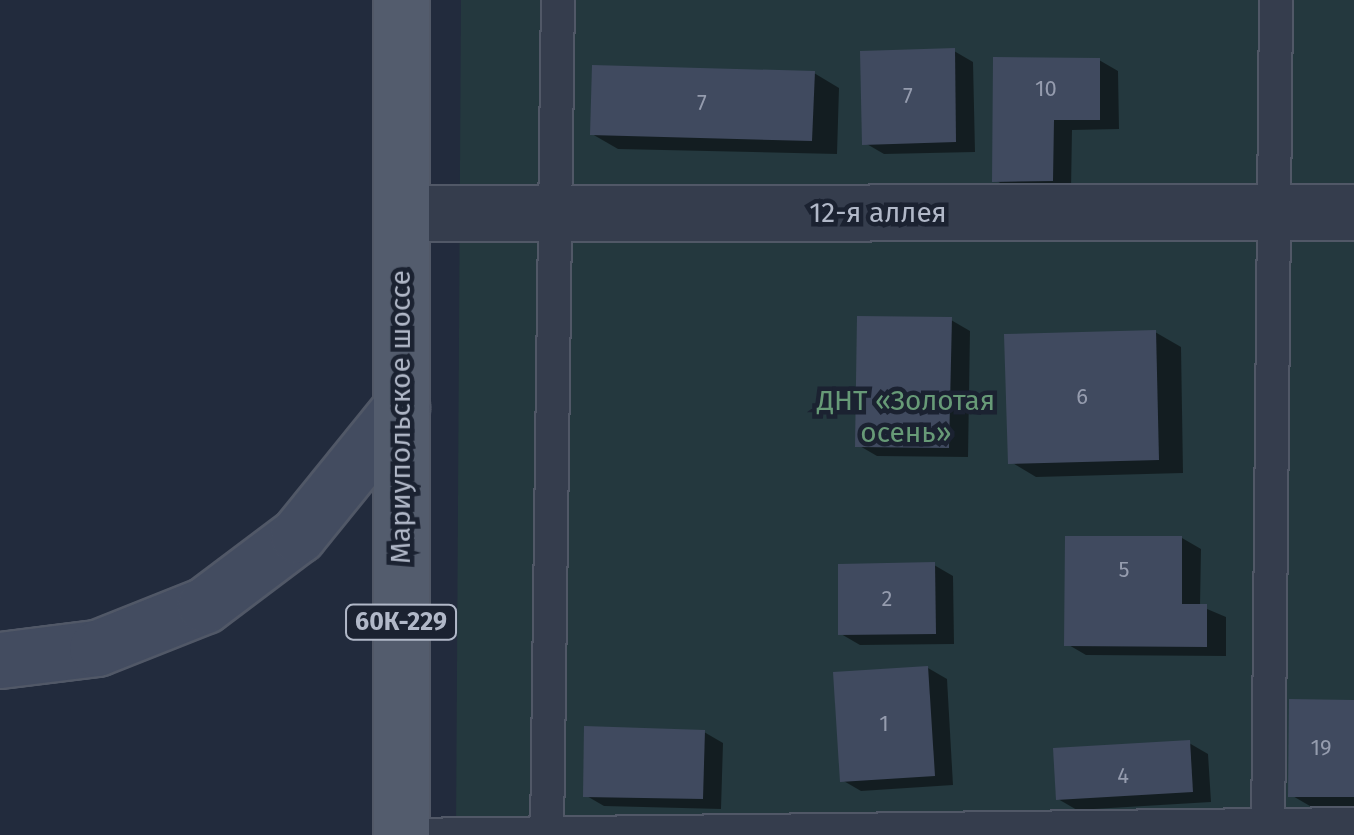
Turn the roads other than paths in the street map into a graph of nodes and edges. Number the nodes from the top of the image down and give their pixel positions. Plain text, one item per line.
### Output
1 (401, 0) edge
2 (558, 0) edge
3 (1276, 0) edge
4 (1276, 212) junction
5 (1354, 212) edge
6 (402, 213) junction
7 (556, 214) junction
8 (401, 408) junction
9 (0, 660) edge
10 (1354, 824) edge
11 (1268, 830) edge
12 (547, 834) edge
13 (402, 835) edge

1 - 6 main road, Мариупольское шоссе / 60К-229
2 - 7 lane
3 - 4 lane
4 - 5 street, 12-я аллея
4 - 7 street, 12-я аллея
4 - 11 lane
6 - 7 street, 12-я аллея
6 - 8 main road, Мариупольское шоссе / 60К-229
7 - 12 lane
8 - 9 main road
8 - 13 main road, Мариупольское шоссе / 60К-229
10 - 11 lane
11 - 12 lane
12 - 13 lane

